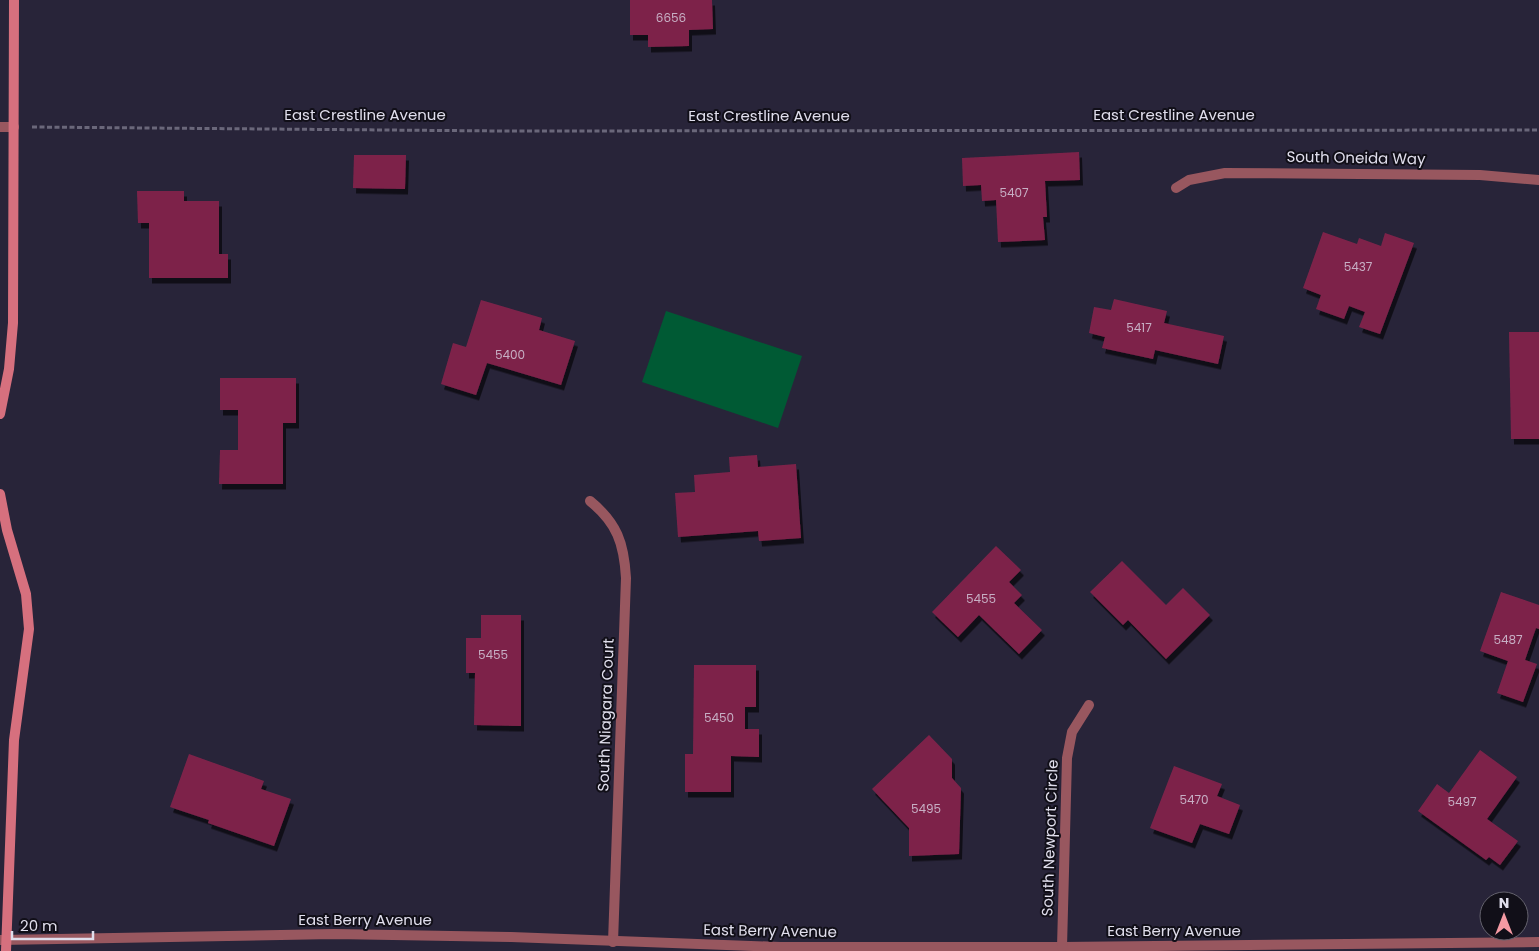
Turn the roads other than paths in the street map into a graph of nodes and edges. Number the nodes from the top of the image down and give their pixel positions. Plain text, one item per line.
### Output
1 (14, 0) edge
2 (0, 127) edge
3 (14, 127) junction
4 (1539, 180) edge
5 (1176, 188) dead end
6 (0, 414) edge
7 (0, 494) edge
8 (590, 501) dead end
9 (1089, 705) dead end
10 (3, 940) edge
11 (613, 942) junction
12 (1539, 942) edge
13 (1062, 947) junction
14 (1372, 948) edge
15 (6, 951) edge

1 - 3 street
2 - 3 street
3 - 6 street
4 - 5 street, South Oneida Way
7 - 10 street
8 - 11 street, South Niagara Court
9 - 13 street, South Newport Circle
10 - 11 street, East Berry Avenue
10 - 15 street
11 - 13 street, East Berry Avenue
12 - 14 street, East Berry Avenue
13 - 14 street, East Berry Avenue

